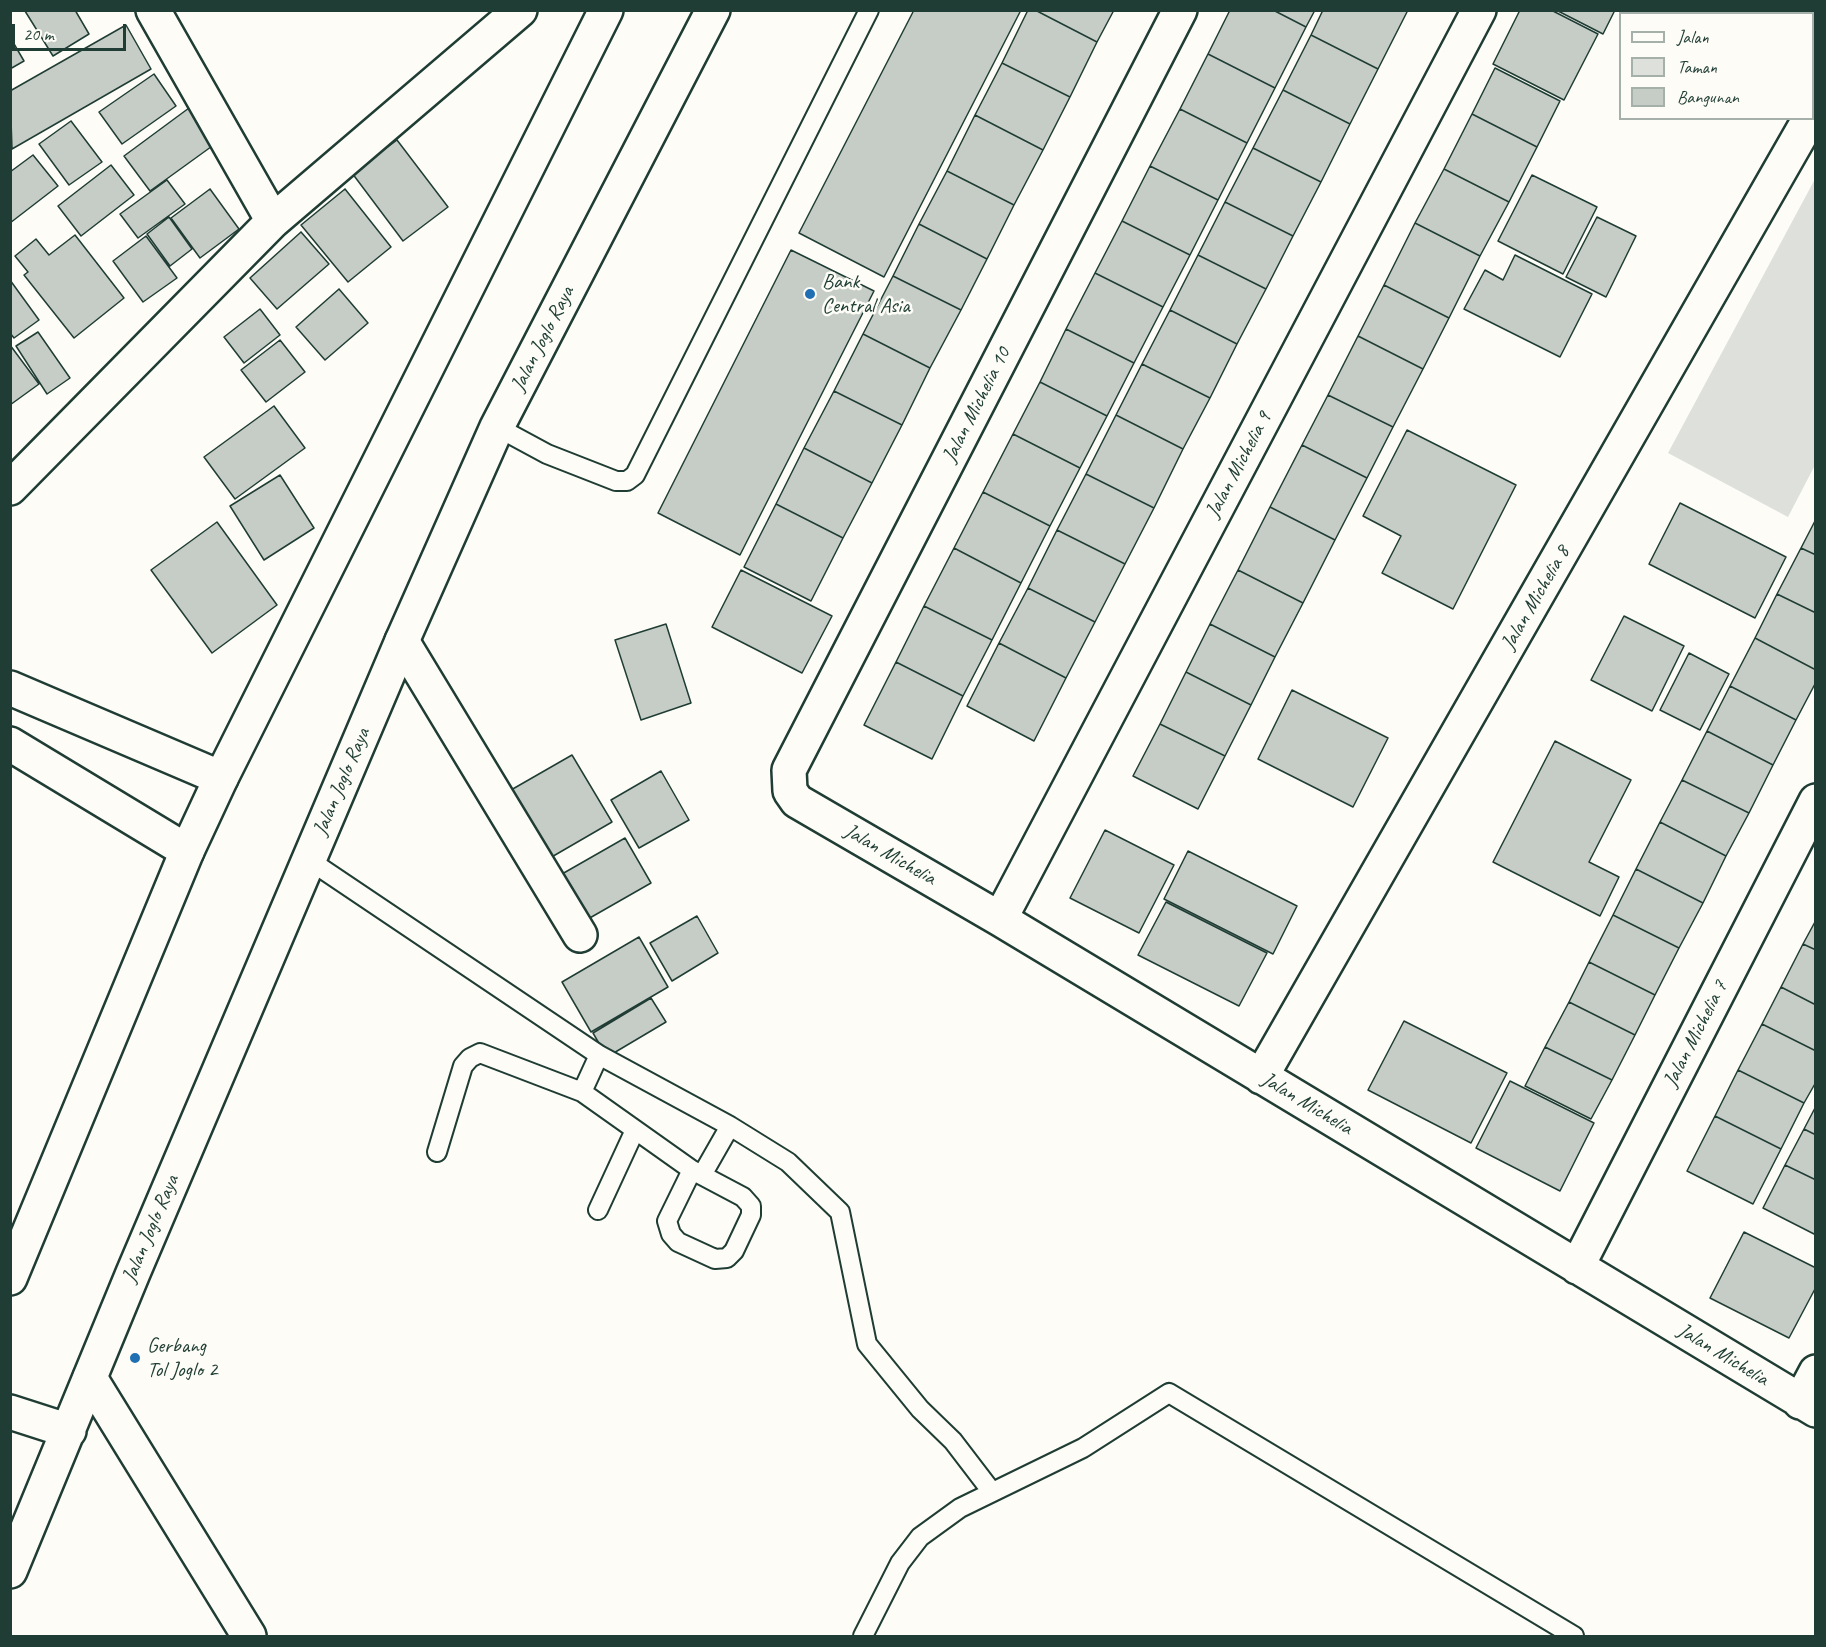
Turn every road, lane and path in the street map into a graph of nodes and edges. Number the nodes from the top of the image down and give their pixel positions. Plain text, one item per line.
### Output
1 (153, 10) edge
2 (520, 10) edge
3 (606, 10) edge
4 (713, 10) edge
5 (869, 10) edge
6 (1180, 10) edge
7 (1479, 10) edge
8 (1809, 120) edge
9 (273, 221) junction
10 (497, 427) junction
11 (10, 488) edge
12 (402, 641) junction
13 (10, 688) edge
14 (10, 744) edge
15 (221, 778) junction
16 (797, 801) joint
17 (1815, 801) edge
18 (187, 851) junction
19 (309, 860) junction
20 (1000, 919) junction
21 (580, 935) dead end
22 (599, 1054) junction
23 (1261, 1077) junction
24 (582, 1092) junction
25 (730, 1126) junction
26 (635, 1130) junction
27 (437, 1152) dead end
28 (697, 1172) junction
29 (598, 1210) dead end
30 (1577, 1267) junction
31 (10, 1278) edge
32 (1815, 1372) edge
33 (90, 1378) junction
34 (1808, 1406) edge
35 (10, 1412) edge
36 (69, 1431) junction
37 (992, 1492) junction
38 (10, 1571) edge
39 (249, 1636) edge
40 (863, 1636) edge
41 (1574, 1636) edge

1 - 9 street
2 - 9 street
3 - 15 street
4 - 10 street, Jalan Joglo Raya
5 - 10 lane
6 - 16 street, Jalan Michelia 10
7 - 20 street, Jalan Michelia 9
8 - 23 street, Jalan Michelia 8
9 - 11 street
10 - 12 street, Jalan Joglo Raya
12 - 19 street, Jalan Joglo Raya
12 - 21 street
13 - 15 street
14 - 18 street
15 - 18 street
16 - 20 street, Jalan Michelia
17 - 30 street, Jalan Michelia 7
18 - 31 street
19 - 22 lane
19 - 33 street, Jalan Joglo Raya
20 - 23 street, Jalan Michelia
22 - 24 lane
22 - 25 lane
23 - 30 street, Jalan Michelia
24 - 26 lane
24 - 27 lane
25 - 28 lane
25 - 37 lane
26 - 28 lane
26 - 29 lane
28 - 28 lane
30 - 34 street, Jalan Michelia
32 - 34 street
33 - 36 street, Jalan Joglo Raya
33 - 39 street
35 - 36 street
36 - 38 street, Jalan Joglo Raya
37 - 40 lane
37 - 41 lane

